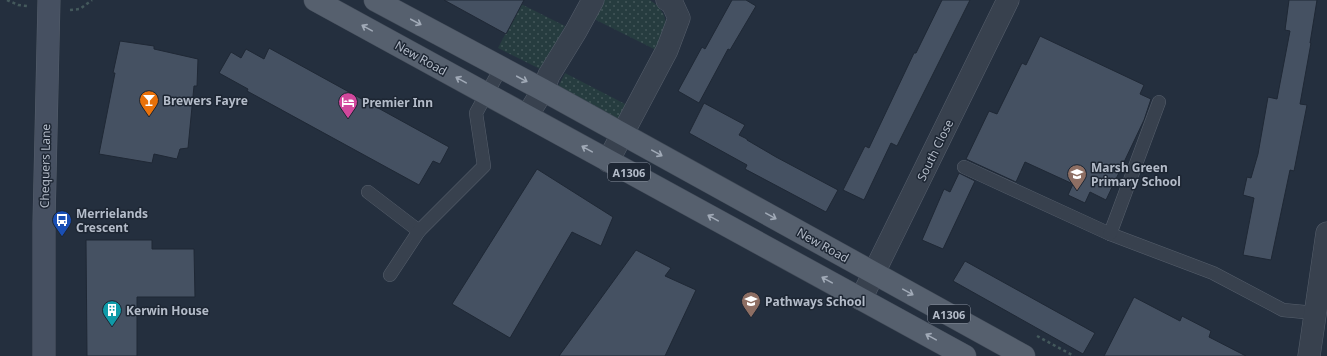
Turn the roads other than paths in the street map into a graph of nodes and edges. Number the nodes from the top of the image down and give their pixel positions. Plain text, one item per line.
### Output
1 (49, 0) edge
2 (315, 0) edge
3 (375, 0) edge
4 (593, 0) edge
5 (667, 0) edge
6 (1008, 0) edge
7 (501, 68) junction
8 (543, 90) junction
9 (487, 94) junction
10 (1159, 102) dead end
11 (527, 116) junction
12 (623, 134) junction
13 (608, 161) junction
14 (964, 167) dead end
15 (368, 192) dead end
16 (419, 231) junction
17 (1327, 232) edge
18 (1110, 234) junction
19 (874, 273) junction
20 (390, 275) dead end
21 (861, 299) junction
22 (1315, 313) junction
23 (44, 356) edge
24 (965, 356) edge
25 (1024, 356) edge
26 (1309, 356) edge

1 - 23 street, Chequers Lane
9 -> 2 main road, New Road / A1306
3 -> 7 main road, New Road / A1306
4 - 8 street
5 - 12 street
6 - 19 street, South Close
7 -> 8 main road, New Road / A1306
7 - 9 lane
8 - 11 street
8 - 12 main road, New Road / A1306
9 - 11 main road, New Road / A1306
9 - 16 lane
10 - 18 lane
13 -> 11 main road, New Road / A1306
12 - 13 street
12 -> 19 main road, New Road / A1306
21 -> 13 main road, New Road / A1306
14 - 18 lane
15 - 16 lane
16 - 20 lane
17 - 22 street
18 - 22 lane
19 - 21 street, South Close
19 -> 25 main road, New Road / A1306
24 -> 21 main road, New Road / A1306
22 - 26 street

